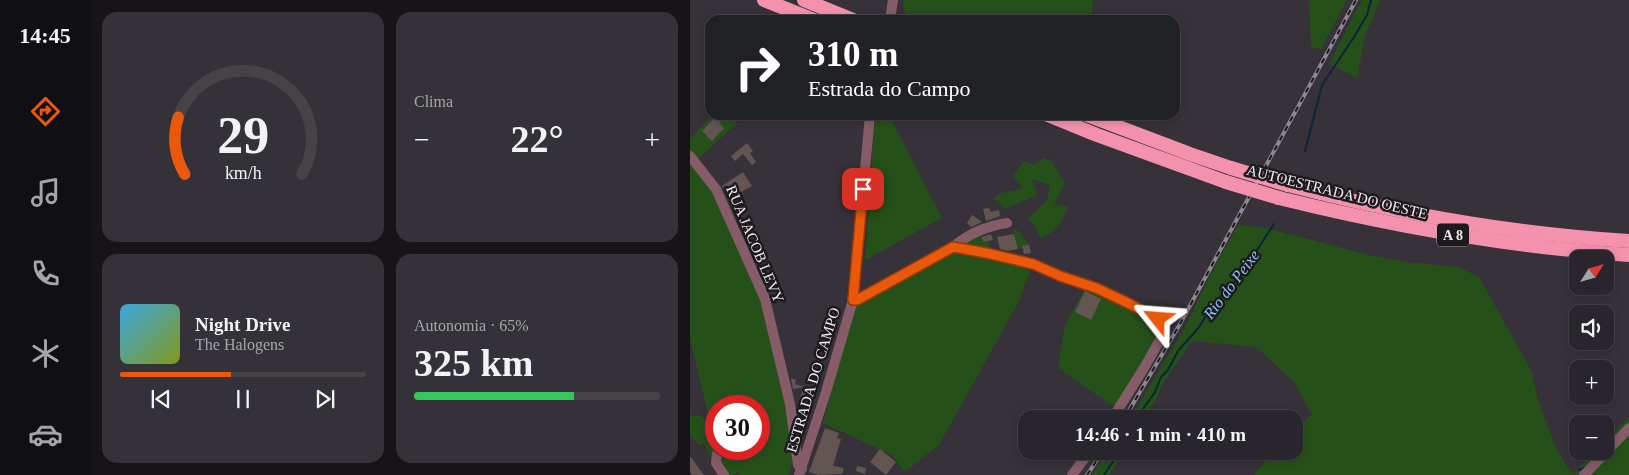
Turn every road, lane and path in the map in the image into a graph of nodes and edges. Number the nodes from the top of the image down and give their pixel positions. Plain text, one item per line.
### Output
1 (764, 0) edge
2 (804, 0) edge
3 (893, 0) edge
4 (802, 15) edge
5 (841, 15) edge
6 (891, 15) edge
7 (870, 120) edge
8 (1060, 120) edge
9 (1099, 120) edge
10 (690, 156) edge
11 (1007, 223) dead end
12 (1629, 241) edge
13 (953, 247) junction
14 (1629, 255) edge
15 (853, 300) junction
16 (1118, 410) edge
17 (1629, 428) edge
18 (716, 460) edge
19 (1083, 460) edge
20 (801, 472) edge
21 (724, 475) edge
22 (1072, 475) edge
23 (1584, 475) edge

1 - 4 highway
2 - 5 highway
3 - 6 street
7 - 15 street, ESTRADA DO CAMPO
8 - 14 highway, AUTOESTRADA DO OESTE / A 8, bridge
9 - 12 highway, AUTOESTRADA DO OESTE / A 8, bridge
10 - 20 street, RUA JACOB LEVY
11 - 13 street
13 - 15 street
13 - 16 street
15 - 20 street, ESTRADA DO CAMPO
17 - 23 street
18 - 21 street
19 - 22 street

